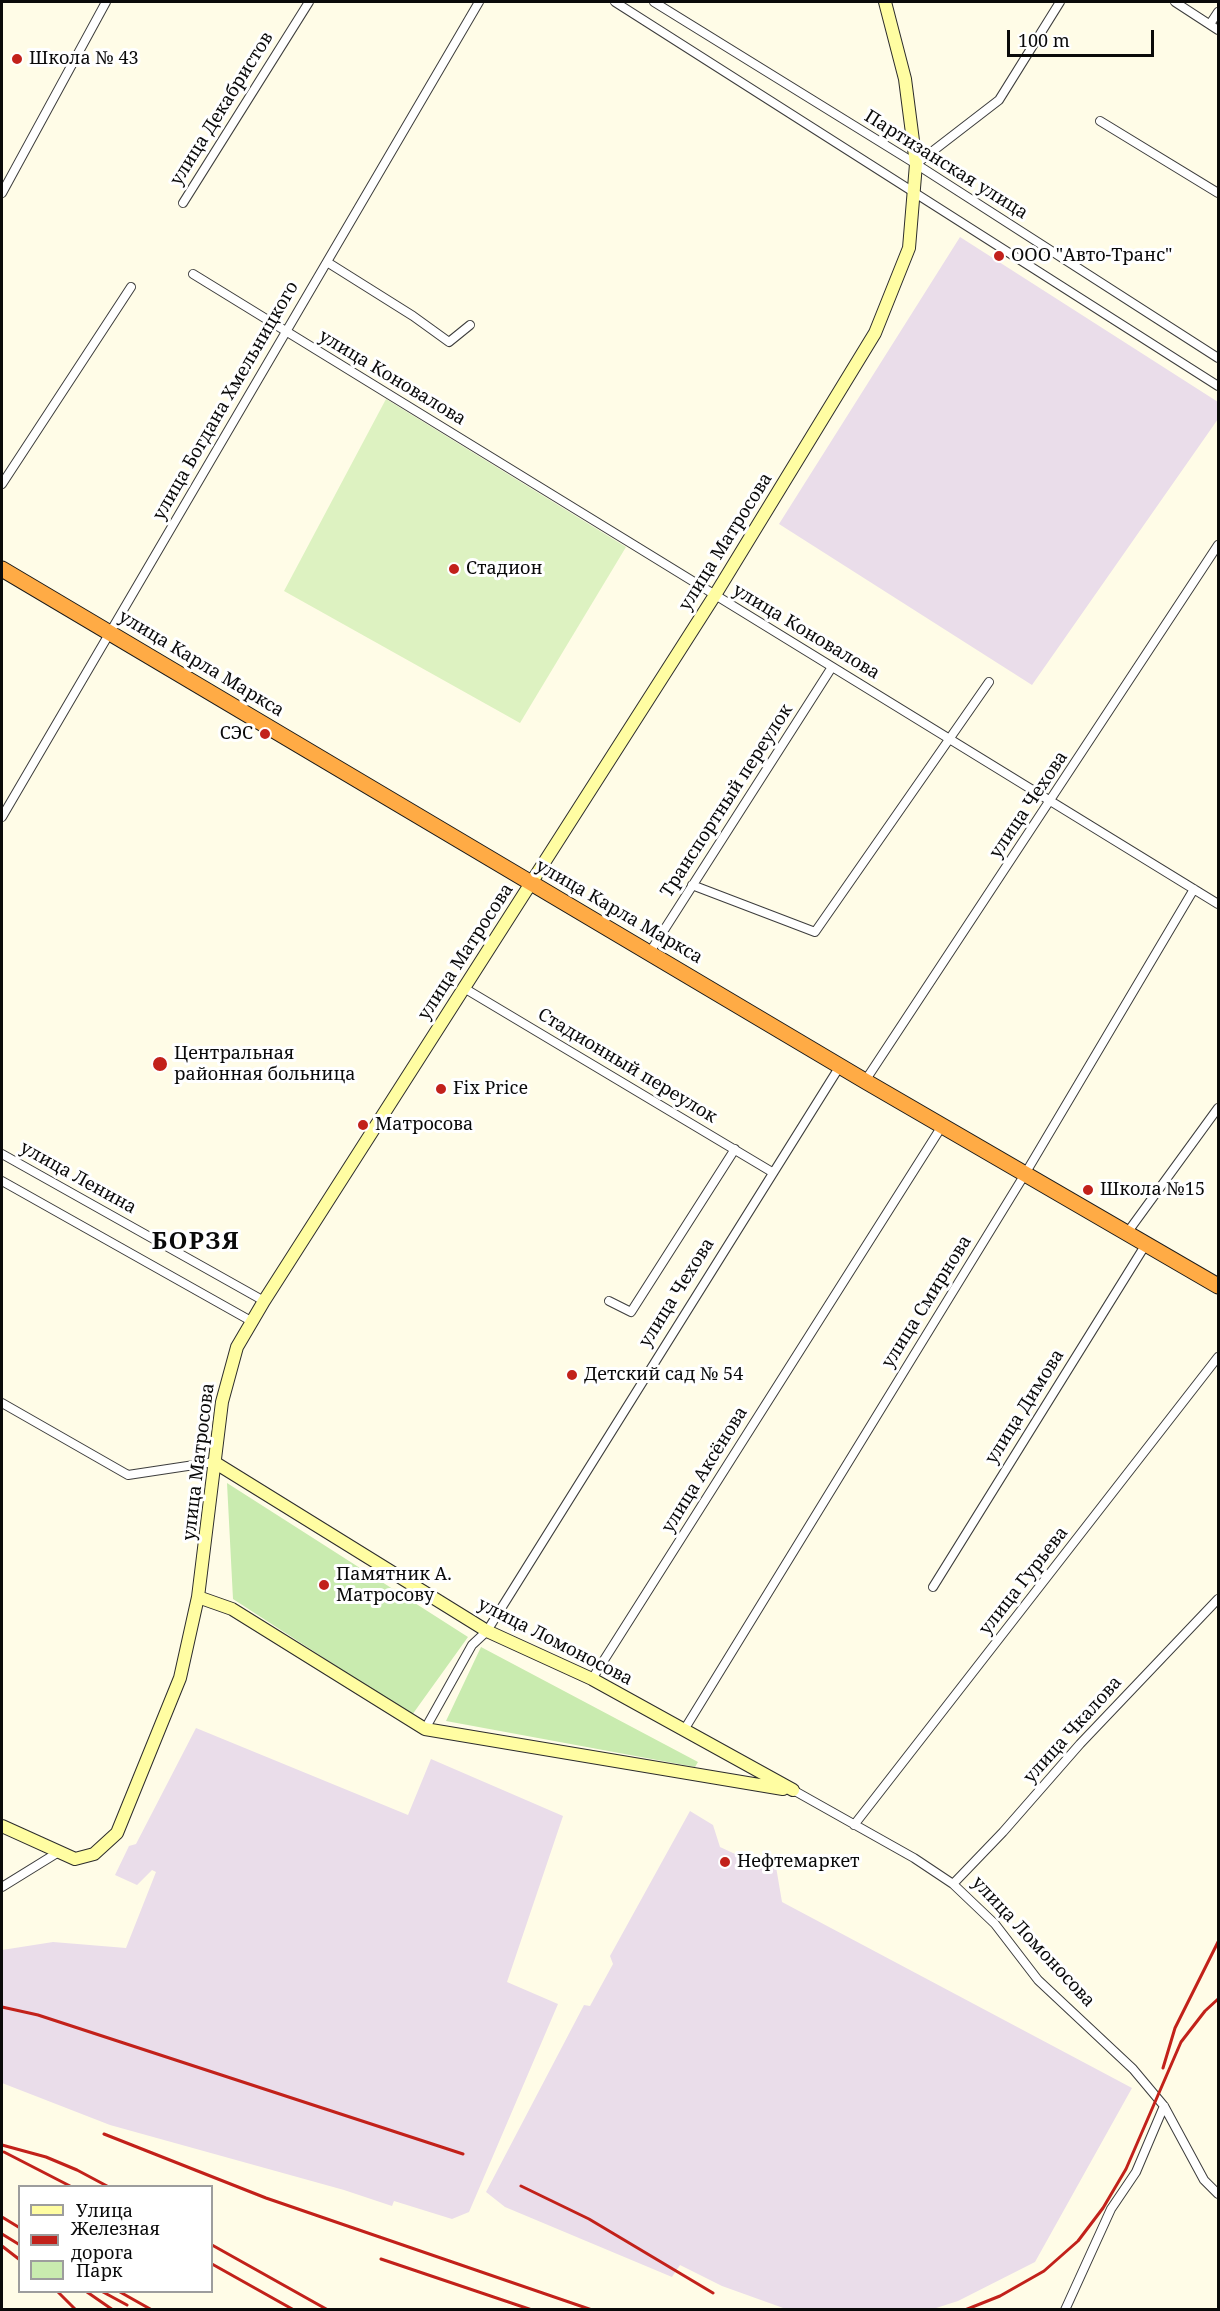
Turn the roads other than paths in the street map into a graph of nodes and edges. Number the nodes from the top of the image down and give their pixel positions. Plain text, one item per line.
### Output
1 (106, 2) edge
2 (309, 2) edge
3 (479, 2) edge
4 (615, 2) edge
5 (654, 2) edge
6 (885, 2) edge
7 (1060, 2) edge
8 (1175, 2) edge
9 (1218, 12) edge
10 (1210, 24) junction
11 (1218, 30) edge
12 (1100, 121) dead end
13 (916, 164) junction
14 (914, 191) junction
15 (2, 193) edge
16 (1218, 193) edge
17 (183, 203) dead end
18 (327, 262) junction
19 (193, 274) dead end
20 (131, 287) dead end
21 (470, 325) dead end
22 (285, 332) junction
23 (1218, 358) edge
24 (1218, 386) edge
25 (2, 484) edge
26 (1218, 545) edge
27 (2, 569) edge
28 (715, 595) junction
29 (110, 632) junction
30 (832, 667) junction
31 (989, 682) dead end
32 (950, 739) junction
33 (1051, 801) junction
34 (2, 817) edge
35 (531, 883) junction
36 (692, 885) junction
37 (1194, 889) junction
38 (1218, 904) edge
39 (650, 952) junction
40 (464, 988) junction
41 (840, 1066) junction
42 (865, 1081) junction
43 (1218, 1108) edge
44 (942, 1126) junction
45 (735, 1149) junction
46 (2, 1154) edge
47 (772, 1172) junction
48 (1025, 1174) junction
49 (2, 1181) edge
50 (1127, 1233) junction
51 (1146, 1244) junction
52 (1218, 1286) edge
53 (264, 1301) junction
54 (609, 1301) dead end
55 (251, 1321) junction
56 (1218, 1357) edge
57 (2, 1403) edge
58 (214, 1462) junction
59 (933, 1587) dead end
60 (198, 1597) junction
61 (1218, 1599) edge
62 (488, 1631) junction
63 (592, 1679) junction
64 (425, 1729) junction
65 (684, 1730) junction
66 (793, 1791) junction
67 (854, 1825) junction
68 (2, 1827) edge
69 (57, 1853) junction
70 (953, 1884) junction
71 (2, 1887) edge
72 (1164, 2106) junction
73 (1218, 2194) edge
74 (1065, 2310) edge

1 - 15 street
2 - 17 street, улица Декабристов
3 - 18 street, улица Богдана Хмельницкого
4 - 14 street
5 - 13 street, Партизанская улица
6 - 13 street, улица Матросова
7 - 13 street
8 - 10 street
9 - 10 street
10 - 11 street
12 - 16 street
13 - 14 street, улица Матросова
13 - 23 street, Партизанская улица
14 - 24 street
14 - 28 street, улица Матросова
18 - 21 street
18 - 22 street, улица Богдана Хмельницкого
19 - 22 street, улица Коновалова
20 - 25 street
22 - 28 street, улица Коновалова
22 - 29 street, улица Богдана Хмельницкого
26 - 33 street, улица Чехова
27 - 29 highway, улица Карла Маркса
28 - 30 street, улица Коновалова
28 - 35 street, улица Матросова
29 - 34 street, улица Богдана Хмельницкого
29 - 35 highway, улица Карла Маркса
30 - 32 street, улица Коновалова
30 - 36 street, Транспортный переулок
31 - 32 street
32 - 33 street, улица Коновалова
32 - 36 street
33 - 37 street, улица Коновалова
33 - 42 street, улица Чехова
35 - 39 highway, улица Карла Маркса
35 - 40 street, улица Матросова
36 - 39 street, Транспортный переулок
37 - 38 street, улица Коновалова
37 - 48 street, улица Смирнова
39 - 41 highway, улица Карла Маркса
40 - 45 street, Стадионный переулок
40 - 53 street, улица Матросова
41 - 42 highway, улица Карла Маркса
41 - 47 street, улица Чехова
42 - 44 highway, улица Карла Маркса
43 - 50 street
44 - 48 highway, улица Карла Маркса
44 - 63 street, улица Аксёнова
45 - 47 street, Стадионный переулок
45 - 54 street, улица Чехова
46 - 53 street, улица Ленина
47 - 62 street, улица Чехова
48 - 50 highway, улица Карла Маркса
48 - 65 street, улица Смирнова
49 - 55 street
50 - 51 highway, улица Карла Маркса
51 - 52 highway, улица Карла Маркса
51 - 59 street, улица Димова
53 - 55 street, улица Матросова
55 - 58 street, улица Матросова
56 - 67 street, улица Гурьева
57 - 58 street
58 - 60 street, улица Матросова
58 - 62 street, улица Ломоносова
60 - 64 street, улица Ломоносова
60 - 69 street, улица Матросова
61 - 70 street, улица Чкалова
62 - 63 street, улица Ломоносова
62 - 64 street, улица Чехова
63 - 65 street, улица Ломоносова
64 - 66 street, улица Ломоносова
65 - 66 street, улица Ломоносова
66 - 67 street, улица Ломоносова
67 - 70 street, улица Ломоносова
68 - 69 street, улица Матросова
69 - 71 street
70 - 72 street, улица Ломоносова
72 - 73 street, улица Ломоносова
72 - 74 street

